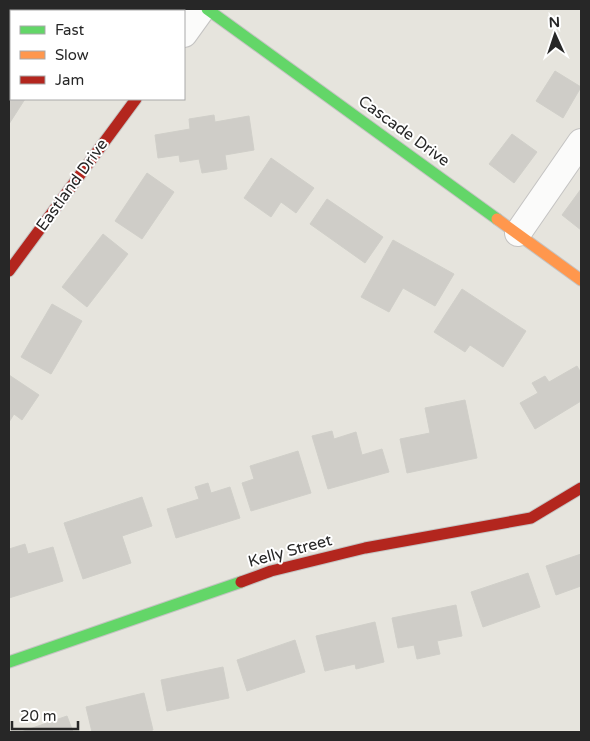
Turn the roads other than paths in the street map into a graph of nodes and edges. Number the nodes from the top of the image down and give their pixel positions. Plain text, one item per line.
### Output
1 (202, 9) edge
2 (207, 9) edge
3 (185, 33) edge
4 (135, 100) edge
5 (581, 142) edge
6 (518, 233) junction
7 (9, 271) edge
8 (581, 280) edge
9 (581, 488) edge
10 (9, 662) edge

1 - 3 street
2 - 6 street, Cascade Drive
4 - 7 street, Eastland Drive
5 - 6 street
6 - 8 street, Cascade Drive
9 - 10 street, Kelly Street

